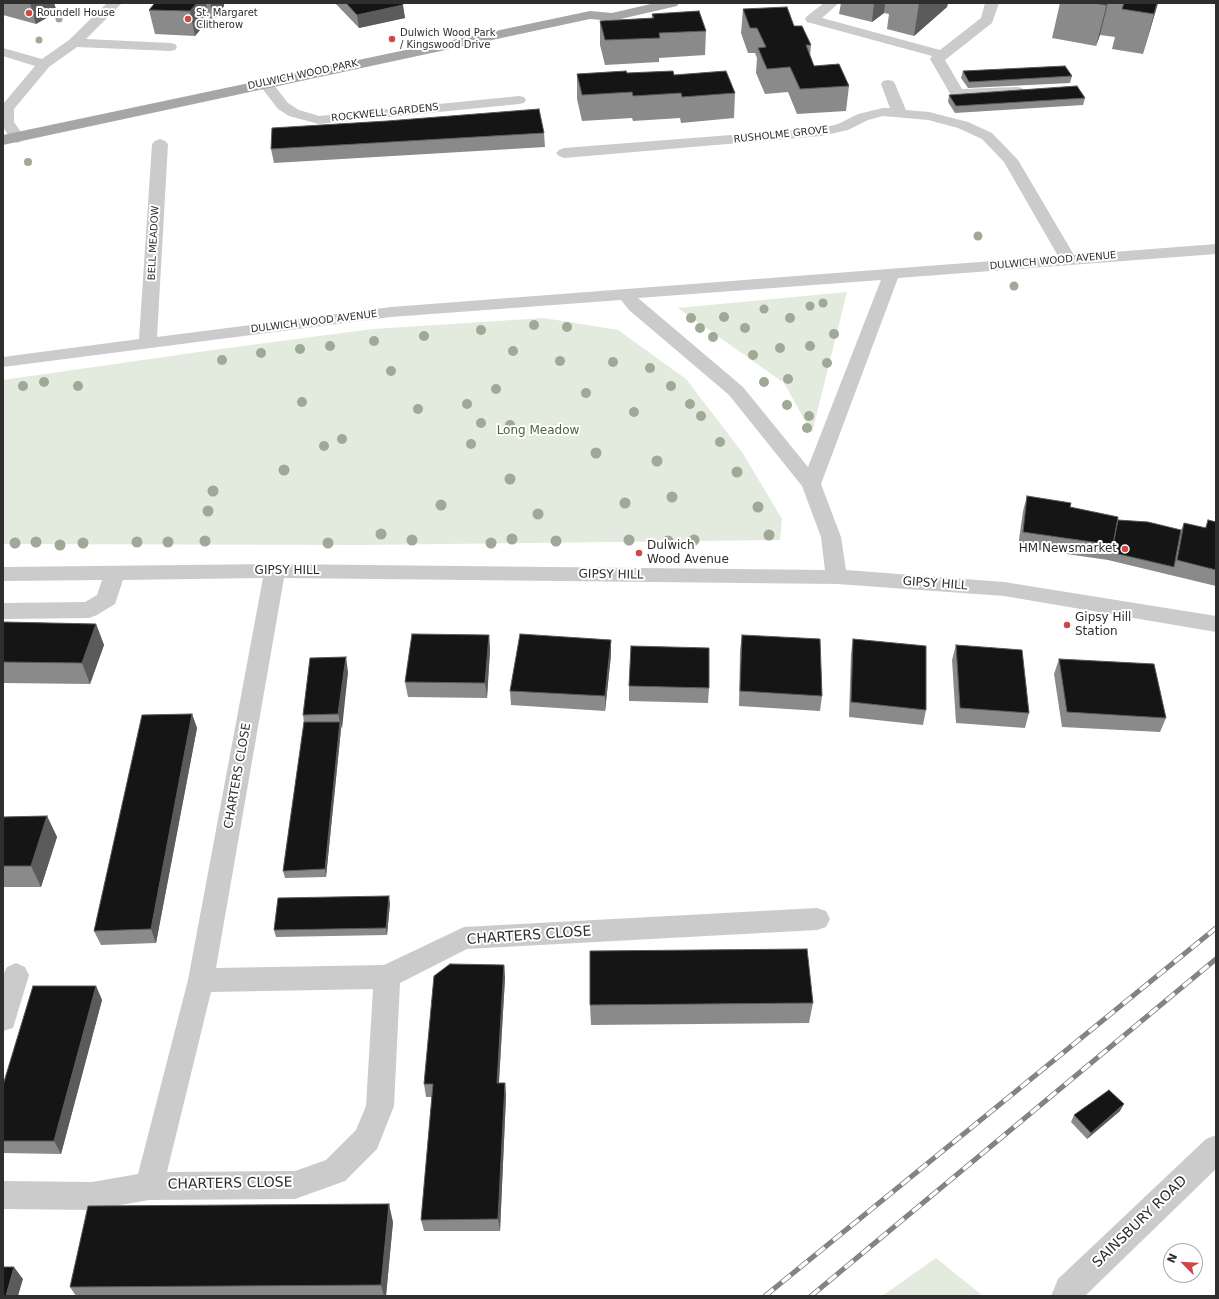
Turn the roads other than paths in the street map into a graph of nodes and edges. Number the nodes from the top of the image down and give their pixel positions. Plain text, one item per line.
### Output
1 (115, 3) edge
2 (617, 3) edge
3 (672, 3) edge
4 (832, 3) edge
5 (992, 3) edge
6 (590, 15) junction
7 (74, 43) junction
8 (170, 47) dead end
9 (3, 52) edge
10 (942, 55) junction
11 (44, 64) junction
12 (265, 83) junction
13 (888, 84) dead end
14 (1034, 90) edge
15 (519, 100) dead end
16 (900, 114) junction
17 (10, 139) edge
18 (160, 144) dead end
19 (3, 149) edge
20 (564, 153) dead end
21 (1216, 249) edge
22 (1068, 259) junction
23 (891, 275) junction
24 (626, 295) junction
25 (148, 343) junction
26 (3, 362) edge
27 (811, 484) junction
28 (275, 571) junction
29 (114, 573) junction
30 (3, 574) edge
31 (837, 577) junction
32 (3, 611) edge
33 (1216, 624) edge
34 (817, 919) dead end
35 (16, 975) dead end
36 (387, 977) junction
37 (201, 980) junction
38 (3, 1019) edge
39 (1216, 1149) edge
40 (149, 1186) junction
41 (3, 1195) edge
42 (1066, 1296) edge

1 - 7 street
2 - 6 main road, DULWICH WOOD PARK
3 - 6 main road, DULWICH WOOD PARK
4 - 10 street
5 - 10 street
6 - 12 main road, DULWICH WOOD PARK
7 - 8 street
7 - 11 street
9 - 11 street
10 - 14 street
11 - 17 street
12 - 15 street, ROCKWELL GARDENS
12 - 17 main road, DULWICH WOOD PARK
13 - 16 street
16 - 20 street, RUSHOLME GROVE
16 - 22 street, RUSHOLME GROVE
17 - 19 main road, DULWICH WOOD PARK
18 - 25 street, BELL MEADOW
21 - 22 street, DULWICH WOOD AVENUE
22 - 23 street, DULWICH WOOD AVENUE
23 - 24 street, DULWICH WOOD AVENUE
23 - 27 street
24 - 25 street, DULWICH WOOD AVENUE
24 - 27 street
25 - 26 street, DULWICH WOOD AVENUE
27 - 31 street
28 - 29 street, GIPSY HILL
28 - 31 street, GIPSY HILL
28 - 37 street, CHARTERS CLOSE
29 - 30 street, GIPSY HILL
29 - 32 street
31 - 33 street, GIPSY HILL
34 - 36 street, CHARTERS CLOSE
35 - 38 street
36 - 37 street
36 - 40 street, CHARTERS CLOSE
37 - 40 street, CHARTERS CLOSE
39 - 42 street, SAINSBURY ROAD
40 - 41 street, CHARTERS CLOSE

